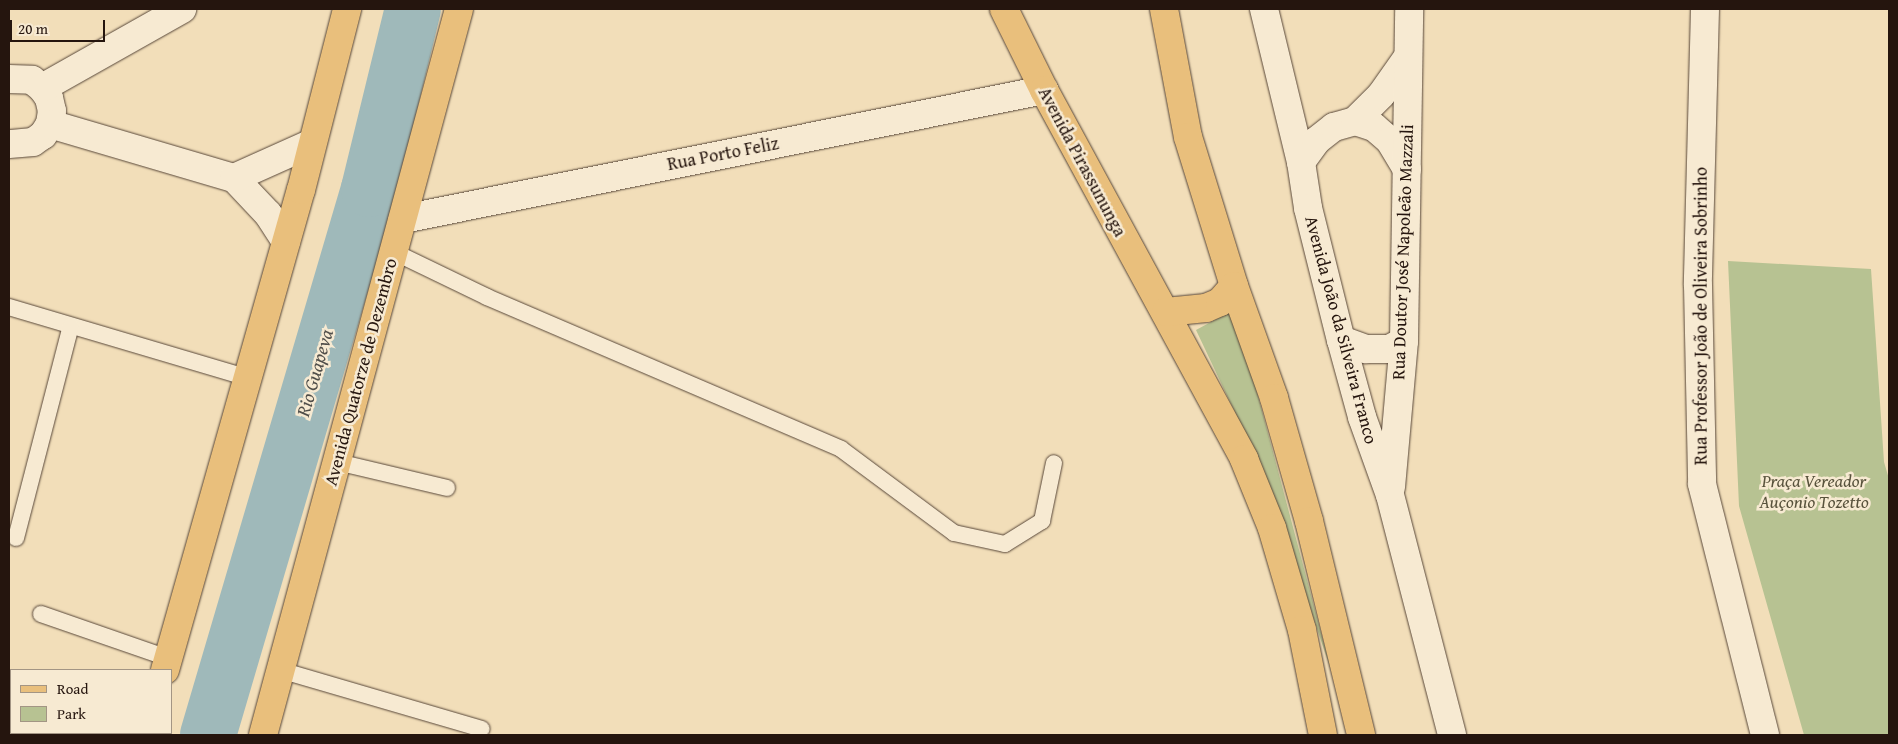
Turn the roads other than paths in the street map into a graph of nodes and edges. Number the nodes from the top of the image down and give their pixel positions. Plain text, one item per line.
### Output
1 (182, 9) edge
2 (347, 9) edge
3 (459, 9) edge
4 (1004, 9) edge
5 (1164, 9) edge
6 (1264, 9) edge
7 (1408, 9) edge
8 (1705, 9) edge
9 (1407, 58) junction
10 (9, 79) edge
11 (42, 88) junction
12 (1044, 90) junction
13 (1355, 121) junction
14 (50, 124) junction
15 (312, 143) junction
16 (9, 144) edge
17 (1301, 162) junction
18 (1407, 169) junction
19 (234, 178) junction
20 (403, 219) junction
21 (286, 242) junction
22 (394, 252) junction
23 (1234, 286) junction
24 (9, 307) edge
25 (1166, 312) junction
26 (71, 326) junction
27 (1341, 340) junction
28 (1404, 341) junction
29 (248, 378) junction
30 (337, 462) junction
31 (1054, 463) dead end
32 (447, 488) dead end
33 (1390, 495) junction
34 (16, 538) dead end
35 (41, 614) dead end
36 (166, 664) edge
37 (280, 670) junction
38 (482, 728) dead end
39 (263, 735) edge
40 (1323, 735) edge
41 (1361, 735) edge
42 (1452, 735) edge
43 (1764, 735) edge

1 - 11 street
2 - 15 main road
3 - 20 main road, Avenida Quatorze de Dezembro
4 - 12 main road, Avenida Pirassununga
5 - 23 main road
6 - 17 street, Avenida João da Silveira Franco
7 - 9 street, Rua Doutor José Napoleão Mazzali
8 - 43 street, Rua Professor João de Oliveira Sobrinho
9 - 13 street
9 - 18 street, Rua Doutor José Napoleão Mazzali
10 - 11 street
11 - 14 street
12 - 20 street, Rua Porto Feliz
12 - 25 main road, Avenida Pirassununga
13 - 17 street
13 - 18 street
14 - 16 street
14 - 19 street
15 - 19 street
15 - 21 main road
17 - 27 street, Avenida João da Silveira Franco
18 - 28 street, Rua Doutor José Napoleão Mazzali
19 - 21 street
20 - 22 main road, Avenida Quatorze de Dezembro
21 - 29 main road
22 - 30 main road, Avenida Quatorze de Dezembro
22 - 31 lane
23 - 25 main road
23 - 41 main road
24 - 26 lane
25 - 40 main road, Avenida Pirassununga
26 - 29 lane
26 - 34 lane
27 - 28 street
27 - 33 street, Avenida João da Silveira Franco
28 - 33 street, Rua Doutor José Napoleão Mazzali
29 - 36 main road
30 - 32 lane
30 - 37 main road, Avenida Quatorze de Dezembro
33 - 42 street, Avenida João da Silveira Franco
35 - 36 lane
37 - 38 lane
37 - 39 main road, Avenida Quatorze de Dezembro

